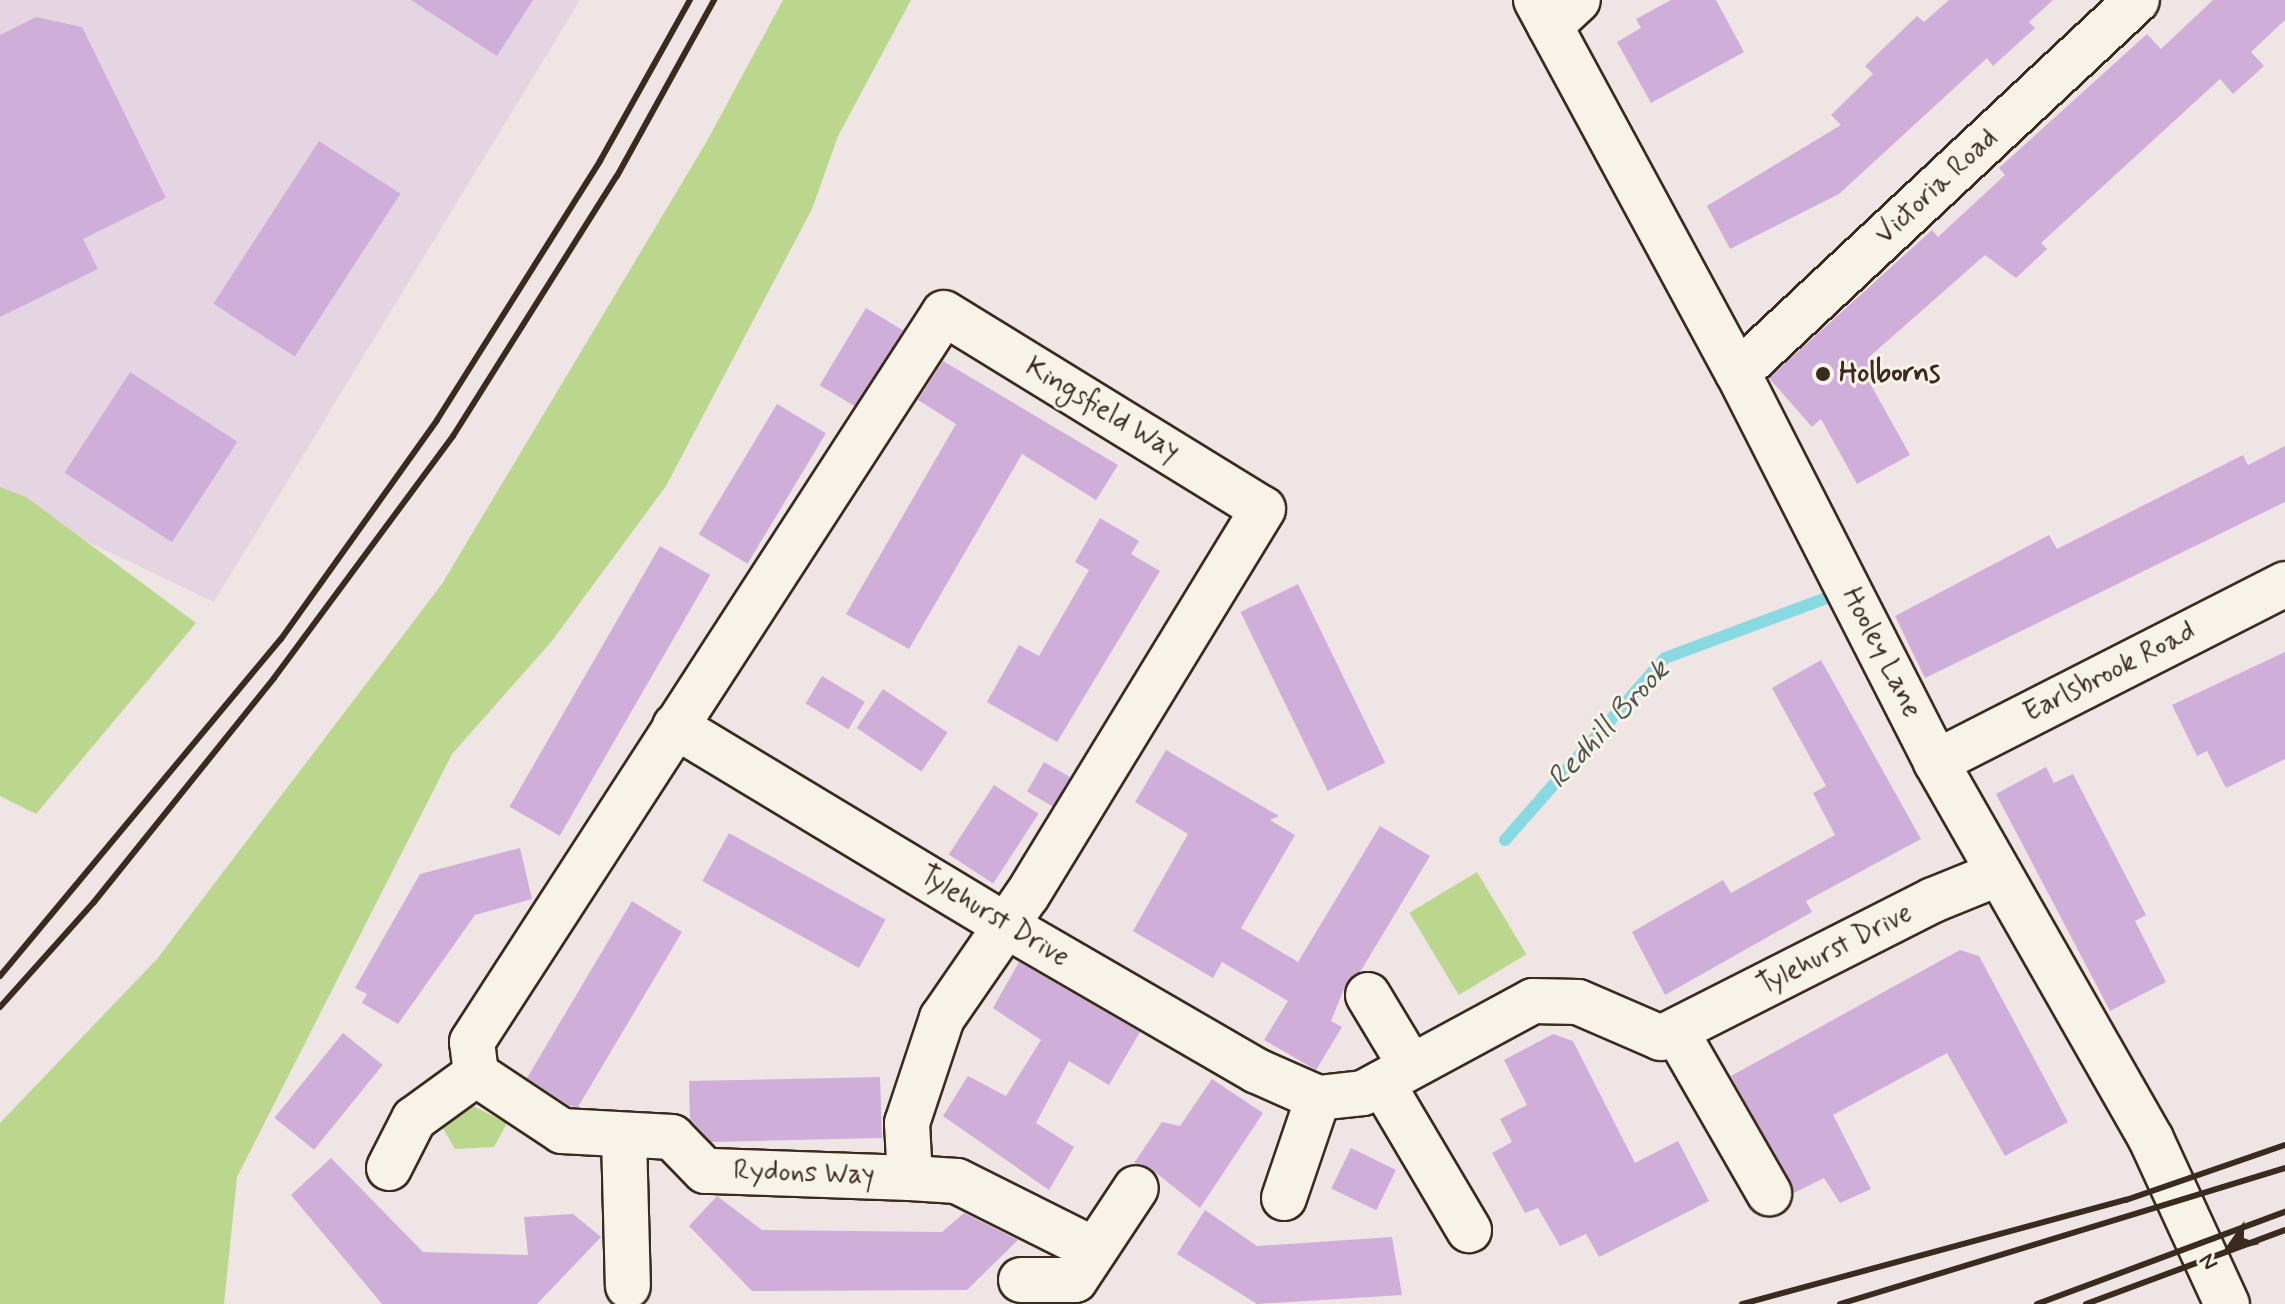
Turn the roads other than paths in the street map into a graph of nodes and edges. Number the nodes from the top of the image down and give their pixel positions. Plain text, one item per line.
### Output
1 (2137, 0) edge
2 (1555, 9) edge
3 (1738, 373) junction
4 (2285, 584) edge
5 (675, 726) junction
6 (1936, 762) junction
7 (1997, 874) junction
8 (1005, 925) junction
9 (1368, 995) dead end
10 (1677, 1033) junction
11 (476, 1074) junction
12 (1396, 1074) junction
13 (1318, 1098) junction
14 (624, 1137) junction
15 (389, 1168) dead end
16 (910, 1178) junction
17 (1136, 1188) dead end
18 (1769, 1193) dead end
19 (1284, 1198) dead end
20 (1469, 1230) dead end
21 (1095, 1250) junction
22 (1021, 1280) dead end
23 (628, 1286) dead end
24 (2225, 1302) edge

1 - 3 street, Victoria Road
2 - 3 street, Hooley Lane
3 - 6 street, Hooley Lane
4 - 6 street, Earlsbrook Road
5 - 8 street, Tylehurst Drive
5 - 8 street, Kingsfield Way
5 - 11 street
6 - 7 street, Hooley Lane
7 - 10 street, Tylehurst Drive
7 - 24 street, Hooley Lane
8 - 13 street, Tylehurst Drive
8 - 16 street, Rydons Way
9 - 12 street
10 - 12 street, Tylehurst Drive
10 - 18 street
11 - 14 street, Rydons Way
11 - 15 street
12 - 13 street, Tylehurst Drive
12 - 20 street
13 - 19 street
14 - 16 street, Rydons Way
14 - 23 street
16 - 21 street
17 - 21 street
21 - 22 street

